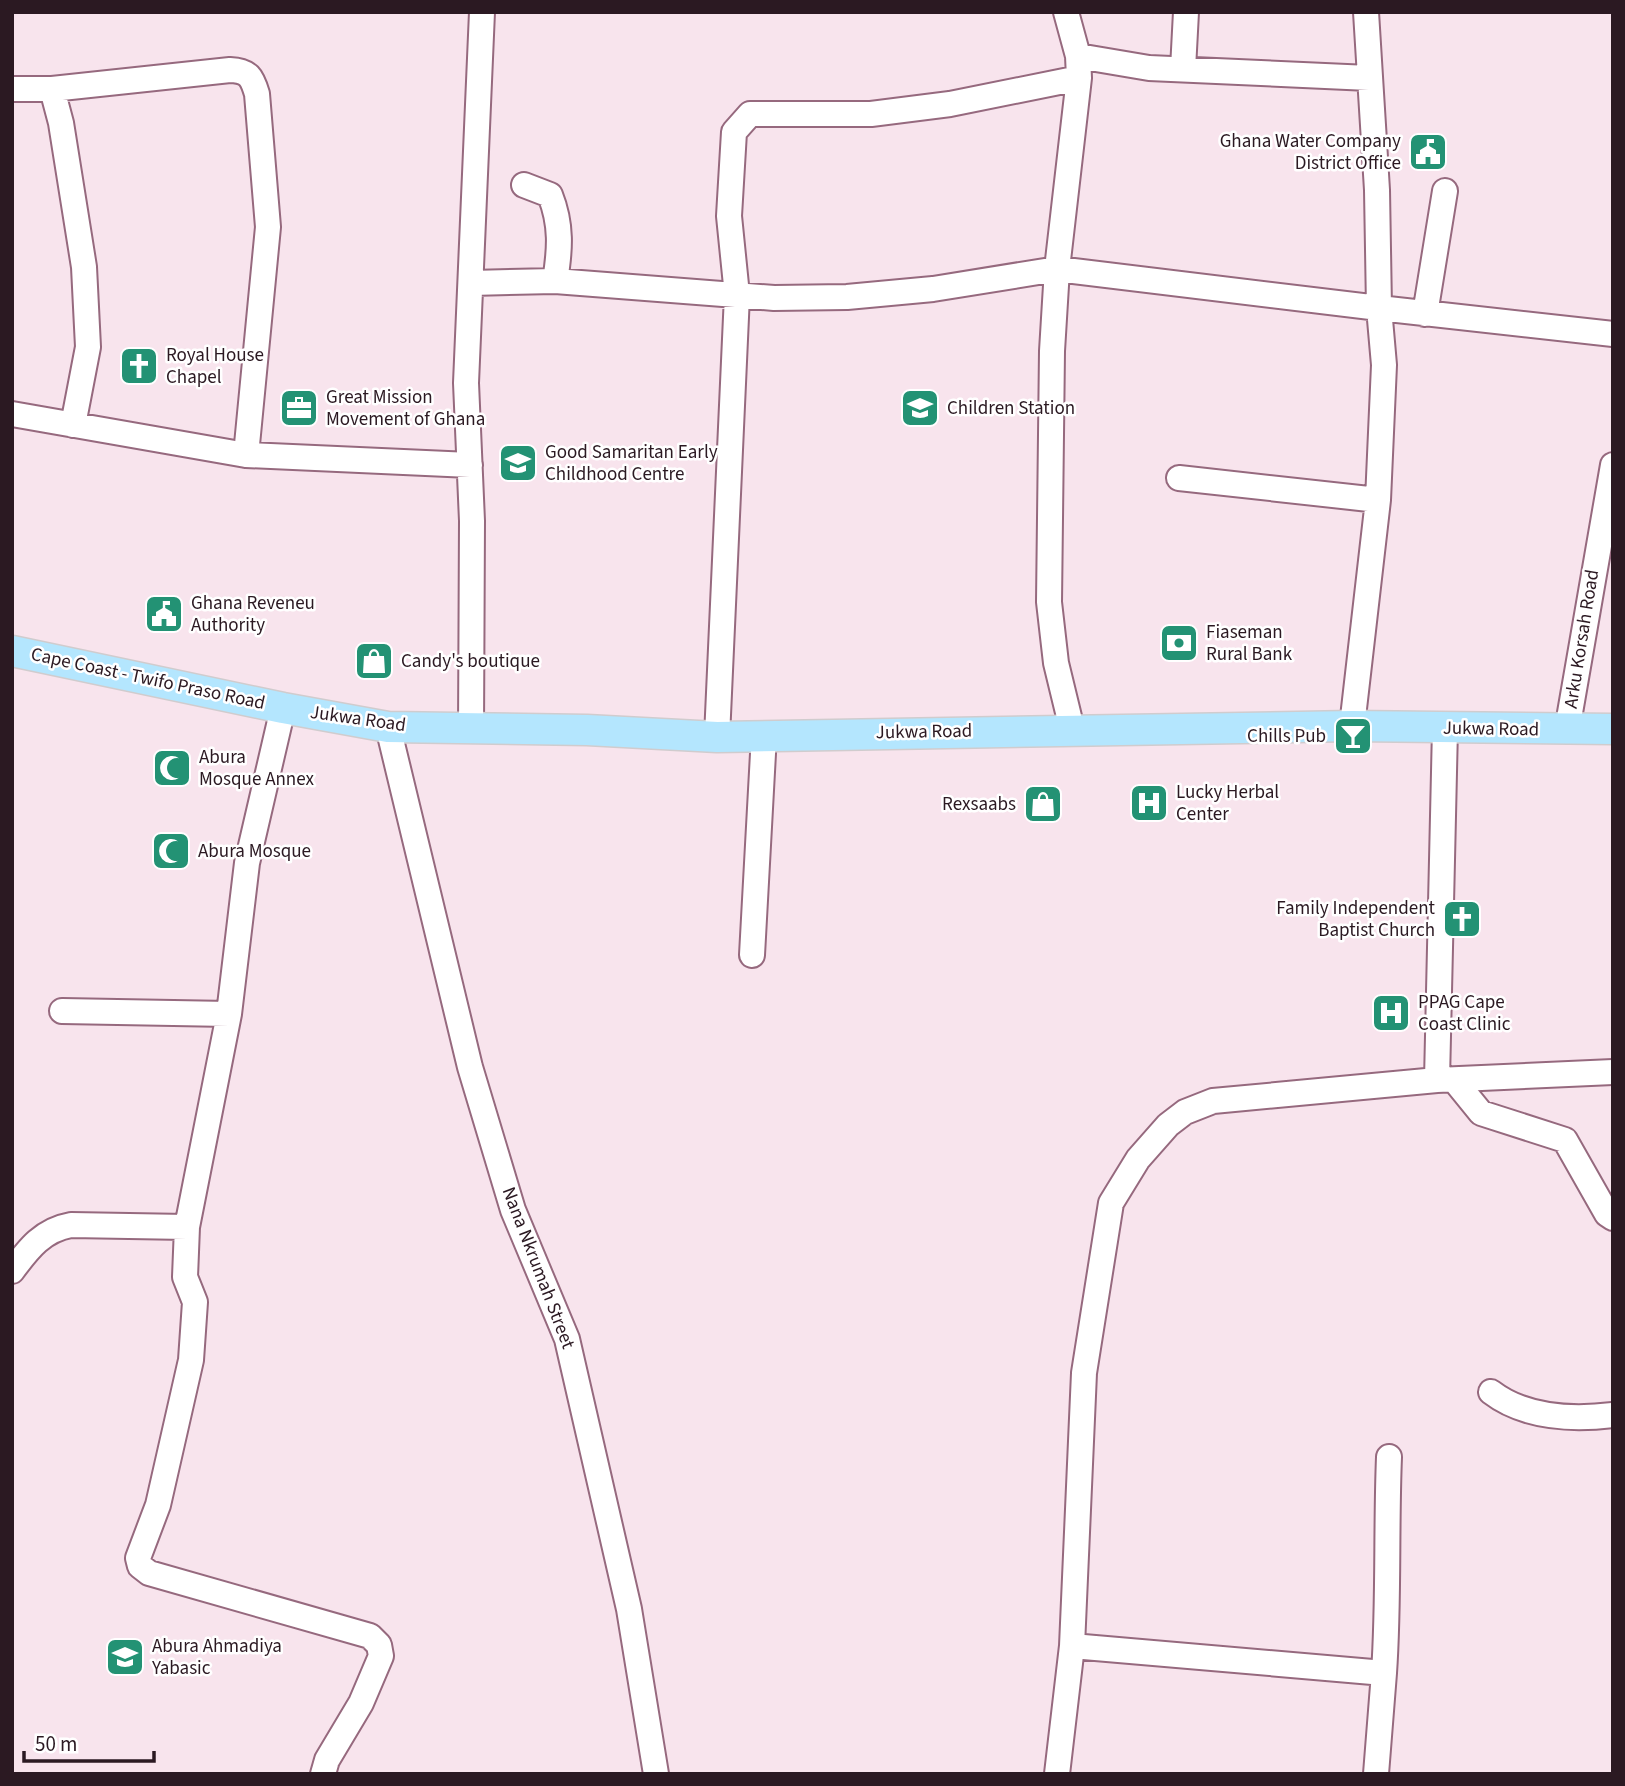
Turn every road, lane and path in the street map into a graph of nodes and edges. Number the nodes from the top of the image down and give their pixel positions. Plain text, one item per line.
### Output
1 (482, 12) edge
2 (1066, 12) edge
3 (1186, 12) edge
4 (1366, 12) edge
5 (1079, 67) junction
6 (1183, 69) junction
7 (1369, 78) junction
8 (12, 89) edge
9 (52, 89) junction
10 (524, 185) dead end
11 (1445, 191) dead end
12 (1057, 269) junction
13 (555, 281) junction
14 (471, 283) junction
15 (737, 295) junction
16 (1379, 308) junction
17 (1425, 314) junction
18 (1613, 334) edge
19 (12, 414) edge
20 (73, 425) junction
21 (246, 455) junction
22 (470, 465) junction
23 (1613, 465) edge
24 (1179, 478) dead end
25 (1378, 500) junction
26 (12, 651) edge
27 (283, 708) junction
28 (1352, 726) junction
29 (388, 727) junction
30 (1445, 728) junction
31 (1072, 729) junction
32 (1613, 729) edge
33 (471, 730) junction
34 (1567, 730) junction
35 (764, 735) junction
36 (717, 737) junction
37 (752, 955) dead end
38 (62, 1011) dead end
39 (229, 1014) junction
40 (1613, 1072) edge
41 (1446, 1081) junction
42 (1613, 1218) edge
43 (187, 1227) junction
44 (12, 1271) edge
45 (1491, 1392) dead end
46 (1613, 1416) edge
47 (1389, 1457) dead end
48 (1072, 1646) junction
49 (1384, 1673) junction
50 (323, 1774) edge
51 (656, 1774) edge
52 (1057, 1774) edge
53 (1376, 1774) edge

1 - 14 street
2 - 5 street
3 - 6 street
4 - 7 street
5 - 6 street
5 - 12 street
5 - 15 street
6 - 7 street
7 - 16 street
8 - 9 street
9 - 20 street
9 - 21 street
10 - 13 street
11 - 17 street
12 - 15 street
12 - 16 street
12 - 31 street
13 - 14 street
13 - 15 street
14 - 22 street
15 - 36 street
16 - 17 street
16 - 25 street
17 - 18 street
19 - 20 street
20 - 21 street
21 - 22 street
22 - 33 street
23 - 34 street, Arku Korsah Road
24 - 25 street
25 - 28 street
26 - 27 main road, Cape Coast - Twifo Praso Road
27 - 29 main road, Jukwa Road
27 - 39 street
28 - 30 main road, Jukwa Road
28 - 31 main road, Jukwa Road
29 - 33 main road, Jukwa Road
29 - 51 street, Nana Nkrumah Street
30 - 34 main road, Jukwa Road
30 - 41 street
31 - 35 main road, Jukwa Road
32 - 34 main road
33 - 36 main road, Jukwa Road
35 - 36 main road, Jukwa Road
35 - 37 street
38 - 39 street
39 - 43 street
40 - 41 street
41 - 42 street
41 - 48 street
43 - 44 street
43 - 50 street
45 - 46 street
47 - 49 street
48 - 49 street
48 - 52 street
49 - 53 street

